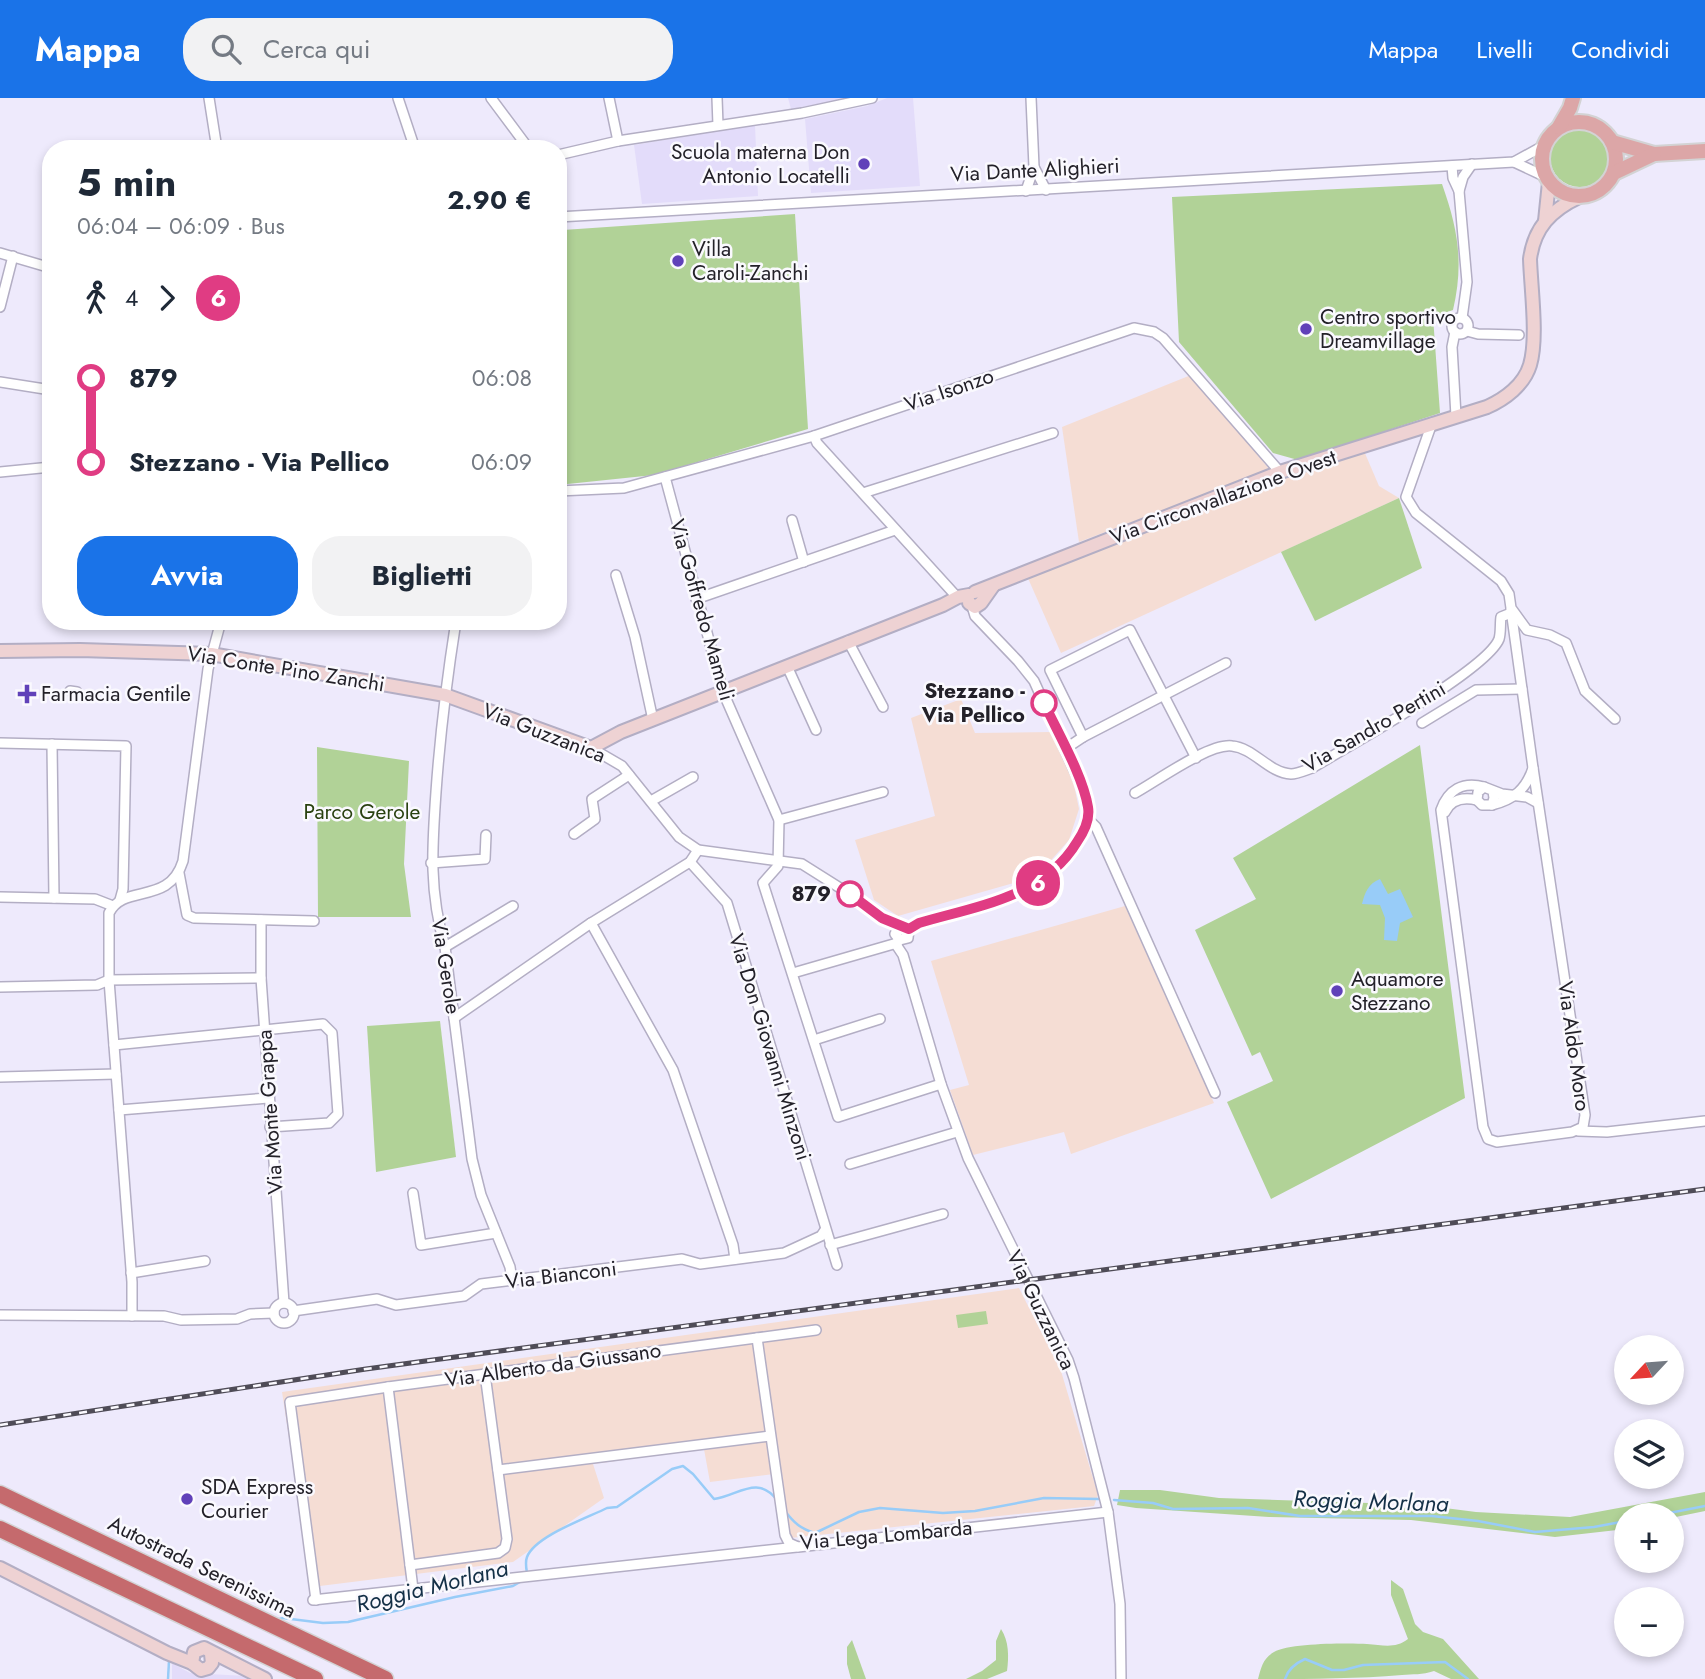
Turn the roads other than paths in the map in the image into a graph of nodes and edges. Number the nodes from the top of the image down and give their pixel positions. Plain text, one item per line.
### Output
1 (209, 98) edge
2 (398, 98) edge
3 (491, 98) edge
4 (609, 98) edge
5 (717, 98) edge
6 (872, 98) edge
7 (1031, 98) edge
8 (1573, 98) edge
9 (1578, 98) edge
10 (1593, 124) junction
11 (718, 125) junction
12 (1559, 127) junction
13 (216, 140) edge
14 (412, 140) edge
15 (522, 140) edge
16 (618, 141) junction
17 (1612, 142) junction
18 (1545, 145) junction
19 (1705, 151) edge
20 (567, 153) edge
21 (1654, 154) junction
22 (1514, 162) junction
23 (1472, 164) junction
24 (1452, 166) junction
25 (1034, 167) junction
26 (1614, 173) junction
27 (1548, 179) junction
28 (1046, 190) junction
29 (1026, 191) junction
30 (1459, 191) junction
31 (1579, 197) junction
32 (567, 216) edge
33 (1545, 221) junction
34 (0, 253) edge
35 (13, 256) junction
36 (42, 265) edge
37 (0, 307) edge
38 (1462, 318) junction
39 (1467, 331) junction
40 (1455, 332) junction
41 (1519, 335) dead end
42 (0, 382) edge
43 (42, 389) edge
44 (1457, 416) junction
45 (1433, 423) junction
46 (1053, 433) dead end
47 (814, 436) junction
48 (42, 468) edge
49 (0, 472) edge
50 (1280, 472) junction
51 (665, 477) junction
52 (567, 491) edge
53 (863, 493) junction
54 (792, 520) dead end
55 (895, 530) junction
56 (804, 562) junction
57 (616, 575) dead end
58 (696, 599) junction
59 (970, 600) junction
60 (1511, 610) junction
61 (218, 630) edge
62 (455, 630) edge
63 (848, 641) junction
64 (0, 651) edge
65 (211, 654) junction
66 (1226, 663) dead end
67 (787, 666) junction
68 (1522, 689) junction
69 (723, 692) junction
70 (1164, 694) junction
71 (444, 695) junction
72 (883, 707) dead end
73 (653, 719) junction
74 (1615, 719) dead end
75 (1422, 723) dead end
76 (816, 730) dead end
77 (1083, 737) junction
78 (0, 743) edge
79 (52, 744) junction
80 (591, 748) junction
81 (1065, 749) junction
82 (1196, 758) junction
83 (1533, 768) junction
84 (629, 775) junction
85 (693, 777) dead end
86 (1488, 789) junction
87 (883, 792) dead end
88 (1135, 793) dead end
89 (1514, 797) junction
90 (1477, 800) junction
91 (651, 801) junction
92 (1538, 803) junction
93 (1492, 805) junction
94 (1088, 819) junction
95 (779, 820) junction
96 (1442, 824) junction
97 (574, 834) dead end
98 (486, 835) dead end
99 (698, 849) junction
100 (778, 859) junction
101 (690, 862) junction
102 (431, 863) junction
103 (179, 873) junction
104 (0, 897) edge
105 (54, 898) junction
106 (116, 903) junction
107 (513, 906) dead end
108 (261, 920) junction
109 (314, 921) dead end
110 (591, 923) junction
111 (901, 935) junction
112 (445, 947) junction
113 (793, 973) junction
114 (261, 978) junction
115 (109, 980) junction
116 (0, 987) edge
117 (454, 1018) junction
118 (880, 1019) dead end
119 (264, 1029) junction
120 (814, 1040) junction
121 (114, 1045) junction
122 (116, 1074) junction
123 (0, 1077) edge
124 (941, 1084) junction
125 (1215, 1093) dead end
126 (268, 1098) junction
127 (119, 1114) junction
128 (1705, 1121) edge
129 (270, 1127) junction
130 (1578, 1131) junction
131 (957, 1132) junction
132 (850, 1164) dead end
133 (413, 1192) dead end
134 (943, 1214) dead end
135 (825, 1230) junction
136 (496, 1233) junction
137 (830, 1245) junction
138 (734, 1259) junction
139 (205, 1261) dead end
140 (837, 1265) dead end
141 (131, 1273) junction
142 (512, 1281) junction
143 (284, 1303) junction
144 (293, 1311) junction
145 (274, 1313) junction
146 (0, 1315) edge
147 (132, 1316) junction
148 (816, 1330) dead end
149 (757, 1338) junction
150 (485, 1374) junction
151 (388, 1387) junction
152 (770, 1436) junction
153 (498, 1470) junction
154 (0, 1494) edge
155 (1108, 1511) junction
156 (0, 1529) edge
157 (798, 1547) junction
158 (410, 1565) junction
159 (0, 1568) edge
160 (413, 1589) junction
161 (193, 1658) junction
162 (211, 1660) junction
163 (262, 1678) edge
164 (314, 1679) edge
165 (385, 1679) edge
166 (1121, 1679) edge

1 - 13 street
2 - 14 street
3 - 15 street
4 - 16 street
5 - 11 street
6 - 11 street
7 - 25 street
8 - 12 main road
9 - 10 main road
10 - 12 main road
10 - 17 main road
11 - 16 street
12 - 18 main road
16 - 20 street
17 - 21 main road
17 - 26 main road
18 - 22 street, Via Dante Alighieri
18 - 27 main road
19 - 21 main road
21 - 26 main road
22 - 23 street, Via Dante Alighieri
22 - 27 street, Via Dante Alighieri
23 - 24 street, Via Dante Alighieri
23 - 30 street
24 - 28 street, Via Dante Alighieri
24 - 30 street
25 - 28 street
25 - 29 street
26 - 31 main road
27 - 31 main road
27 - 33 street, Via Circonvallazione Ovest
28 - 29 street, Via Dante Alighieri
29 - 32 street, Via Dante Alighieri
30 - 38 street
31 - 33 street, Via Circonvallazione Ovest
33 - 44 street, Via Circonvallazione Ovest
34 - 35 street
35 - 36 street
35 - 37 street
38 - 39 street
38 - 40 street
39 - 40 street
39 - 41 street
40 - 44 street
42 - 43 street
44 - 45 street, Via Circonvallazione Ovest
45 - 50 street, Via Circonvallazione Ovest
45 - 60 street
46 - 53 street
47 - 50 street, Via Isonzo
47 - 51 street, Via Isonzo
47 - 53 street
48 - 49 street
50 - 59 street, Via Circonvallazione Ovest
51 - 52 street, Via Isonzo
51 - 58 street, Via Goffredo Mameli
53 - 55 street
54 - 56 street
55 - 56 street
55 - 59 street
56 - 58 street
57 - 73 street
58 - 69 street, Via Goffredo Mameli
59 - 63 street, Via Circonvallazione Ovest
59 - 81 street
60 - 68 street, Via Aldo Moro
60 - 74 street
60 - 82 street, Via Sandro Pertini
61 - 65 street
62 - 71 street, Via Gerole
63 - 67 street, Via Circonvallazione Ovest
63 - 72 street
64 - 65 street, Via Conte Pino Zanchi
65 - 71 street, Via Conte Pino Zanchi
65 - 103 street
66 - 70 street
67 - 69 street, Via Circonvallazione Ovest
67 - 76 street
68 - 75 street
68 - 83 street, Via Aldo Moro
69 - 73 street, Via Circonvallazione Ovest
69 - 95 street, Via Goffredo Mameli
70 - 77 street
70 - 77 street
70 - 82 street
71 - 80 street, Via Guzzanica
71 - 102 street, Via Gerole
73 - 80 street, Via Circonvallazione Ovest
77 - 81 street
78 - 79 street
79 - 105 street
79 - 106 street
80 - 84 street, Via Guzzanica
81 - 94 street
82 - 88 street, Via Sandro Pertini
83 - 89 street
83 - 92 street, Via Aldo Moro
84 - 91 street, Via Guzzanica
84 - 97 street
85 - 91 street
86 - 89 street, Via Aldo Moro
86 - 90 street
86 - 93 street
86 - 96 street, Via Aldo Moro
87 - 95 street
89 - 92 street, Via Aldo Moro
89 - 93 street
90 - 93 street
90 - 96 street
91 - 99 street, Via Guzzanica
92 - 130 street, Via Aldo Moro
94 - 111 street
94 - 125 street
95 - 100 street, Via Goffredo Mameli
96 - 130 street, Via Aldo Moro
98 - 102 street
99 - 100 street
99 - 101 street
100 - 111 street
100 - 113 street
101 - 110 street
101 - 135 street, Via Don Giovanni Minzoni
102 - 112 street, Via Gerole
103 - 106 street
103 - 108 street
104 - 105 street
105 - 106 street
106 - 115 street
107 - 112 street
108 - 109 street
108 - 114 street, Via Monte Grappa
110 - 117 street
110 - 138 street
111 - 113 street
111 - 124 street, Via Guzzanica
112 - 117 street, Via Gerole
113 - 120 street
114 - 115 street
114 - 119 street, Via Monte Grappa
115 - 116 street
115 - 121 street
117 - 136 street, Via Gerole
118 - 120 street
119 - 121 street
119 - 126 street, Via Monte Grappa
119 - 129 street
120 - 124 street
121 - 122 street
122 - 123 street
122 - 127 street
124 - 131 street, Via Guzzanica
126 - 127 street
126 - 129 street, Via Monte Grappa
127 - 141 street
128 - 130 street
129 - 143 street, Via Monte Grappa
131 - 132 street
131 - 155 street, Via Guzzanica
133 - 136 street
134 - 137 street
135 - 137 street, Via Don Giovanni Minzoni
135 - 138 street, Via Bianconi
136 - 142 street, Via Gerole
137 - 140 street, Via Don Giovanni Minzoni
138 - 142 street, Via Bianconi
139 - 141 street
141 - 147 street
142 - 144 street, Via Bianconi
143 - 144 street
143 - 145 street
144 - 145 street, Via Bianconi
145 - 147 street, Via Bianconi
146 - 147 street, Via Bianconi
148 - 149 street, Via Alberto da Giussano
149 - 150 street, Via Alberto da Giussano
149 - 152 street, Via Lega Lombarda
150 - 151 street, Via Alberto da Giussano
150 - 153 street
151 - 158 street
151 - 160 street, Via Alberto da Giussano
152 - 153 street
152 - 157 street, Via Lega Lombarda
153 - 158 street
154 - 165 highway, Autostrada Serenissima
155 - 157 street, Via Lega Lombarda
155 - 166 street, Via Guzzanica
156 - 164 highway
157 - 160 street
158 - 160 street
159 - 161 street
161 - 162 street
161 - 162 street
162 - 163 street

